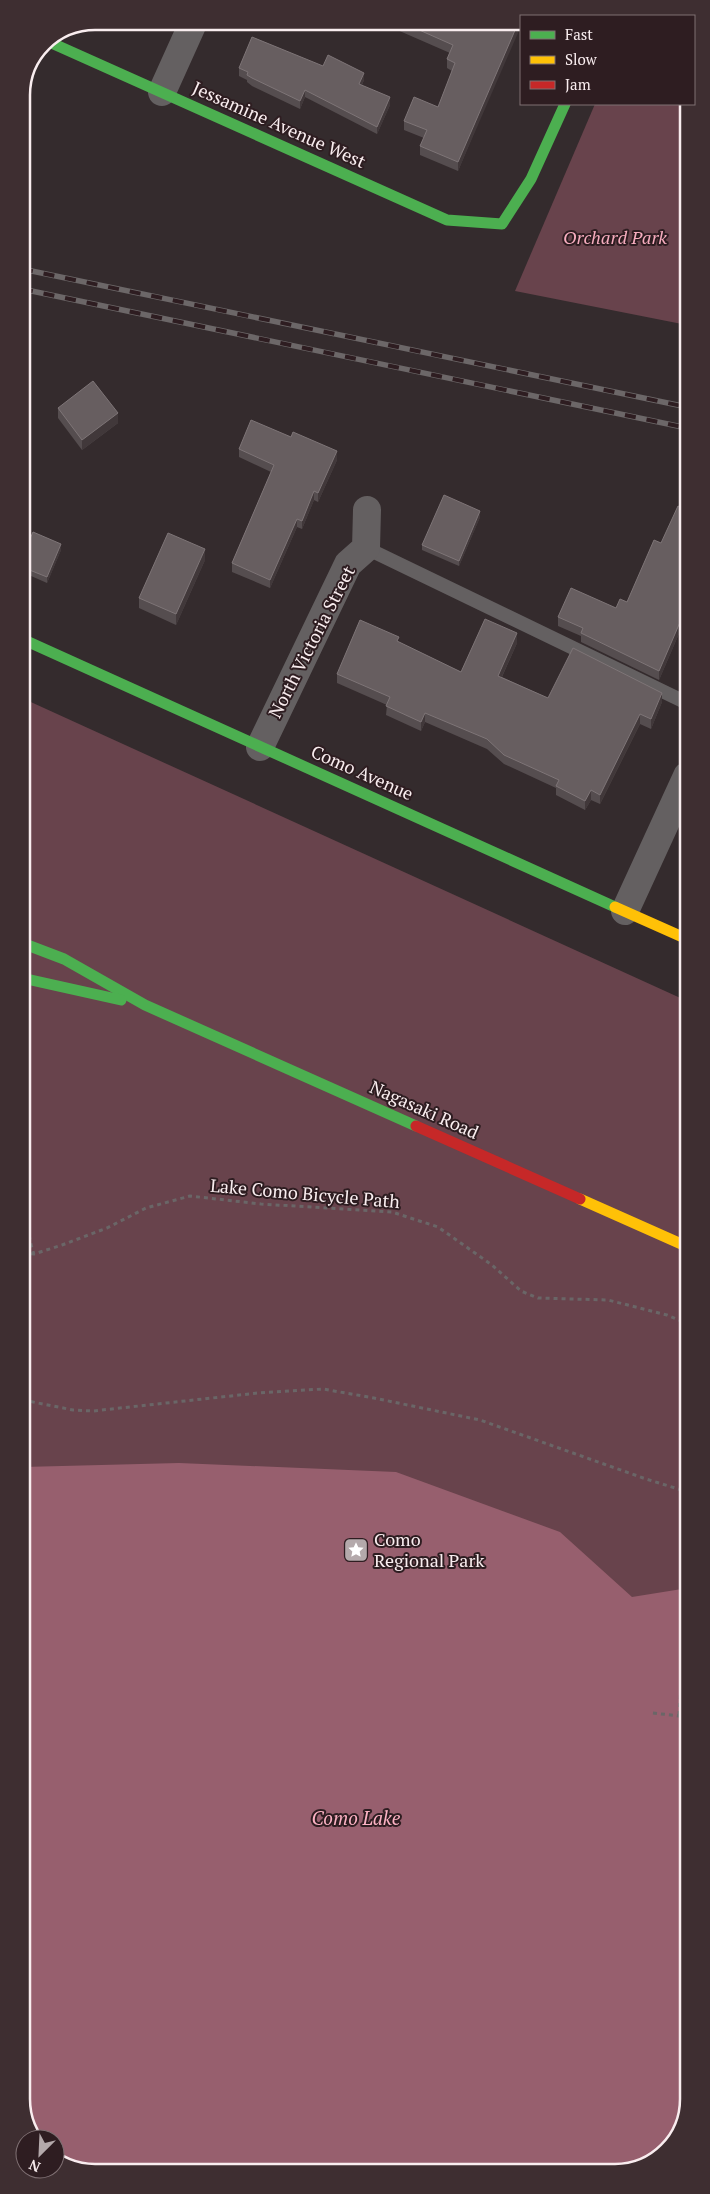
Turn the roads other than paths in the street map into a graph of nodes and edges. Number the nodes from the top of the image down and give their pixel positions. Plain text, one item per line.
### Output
1 (190, 30) edge
2 (55, 44) edge
3 (162, 92) junction
4 (565, 105) edge
5 (366, 510) dead end
6 (366, 548) junction
7 (30, 643) edge
8 (680, 700) edge
9 (260, 747) junction
10 (680, 791) edge
11 (625, 911) junction
12 (680, 936) edge
13 (30, 946) edge
14 (30, 980) edge
15 (145, 1005) junction
16 (680, 1243) edge

1 - 3 street
2 - 3 street, Jessamine Avenue West
3 - 4 street, Jessamine Avenue West
5 - 6 street, North Victoria Street
6 - 8 lane
6 - 9 street, North Victoria Street
7 - 9 street, Como Avenue
9 - 11 street, Como Avenue
10 - 11 street
11 - 12 street, Como Avenue
13 - 15 street
14 - 15 street
15 - 16 street, Nagasaki Road

